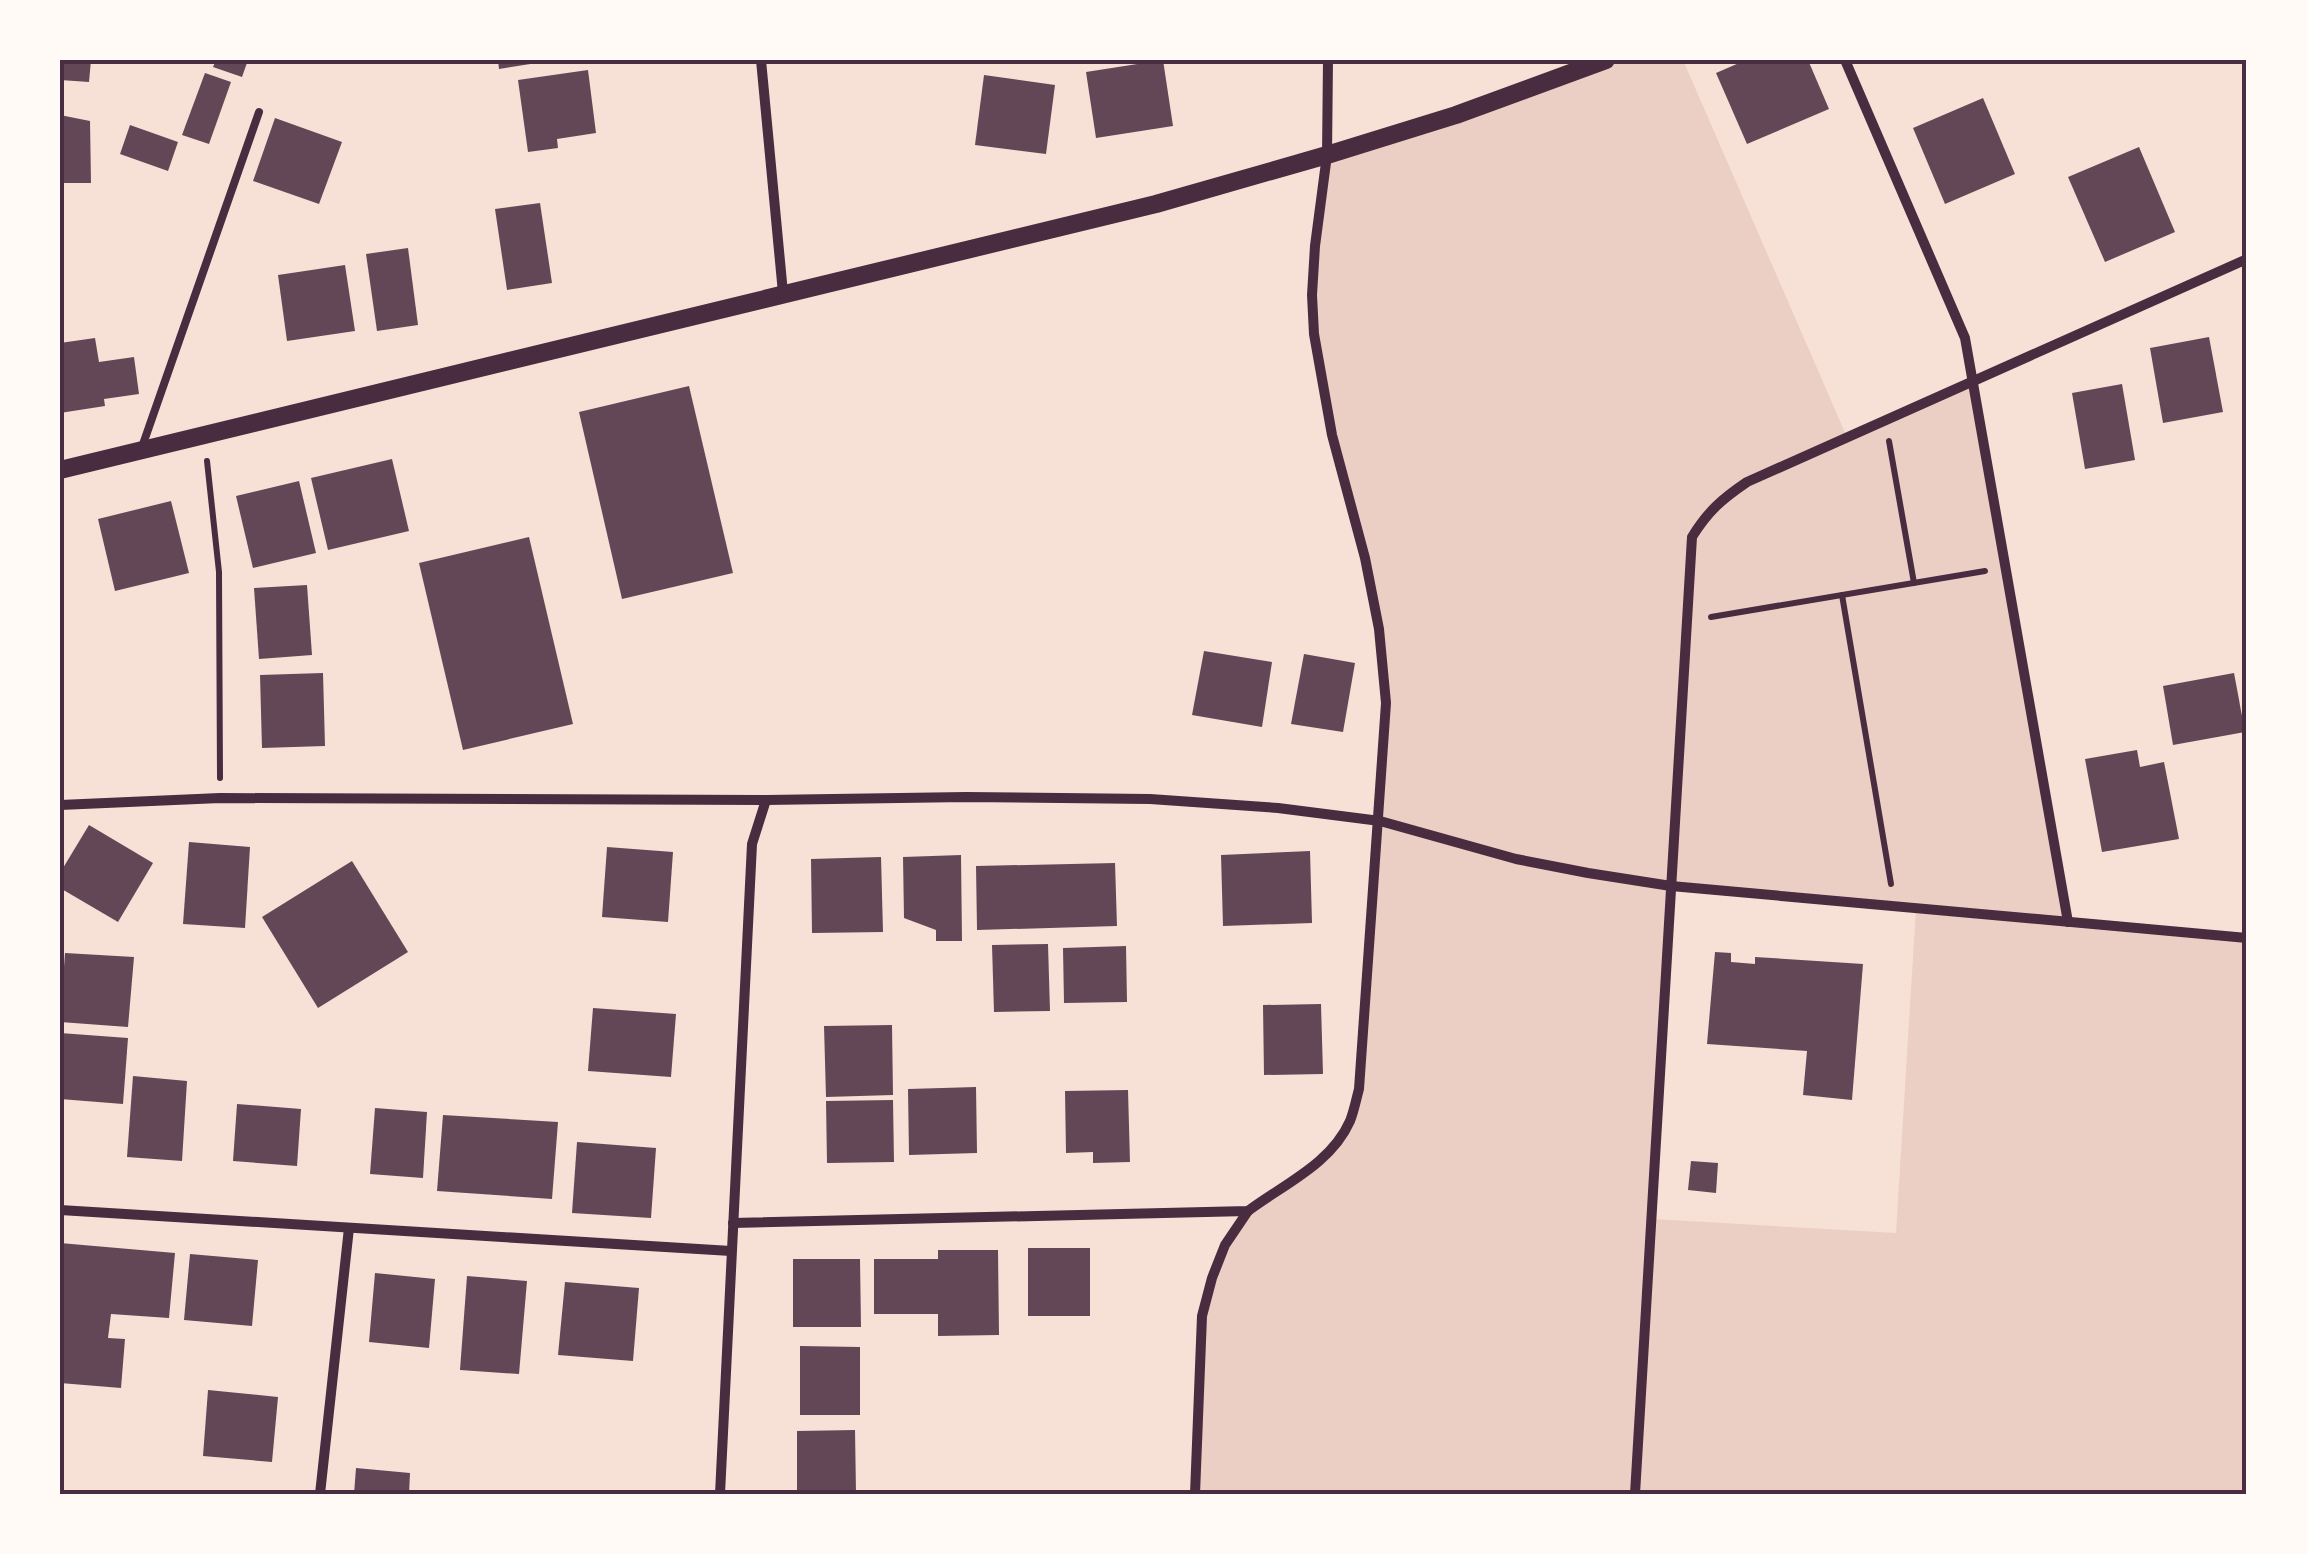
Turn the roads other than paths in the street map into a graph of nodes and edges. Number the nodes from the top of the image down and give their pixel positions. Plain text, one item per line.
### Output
1 (760, 60) edge
2 (1328, 60) edge
3 (1606, 60) edge
4 (1845, 60) edge
5 (259, 112) dead end
6 (1327, 155) junction
7 (2247, 259) edge
8 (783, 293) junction
9 (1973, 381) junction
10 (141, 450) junction
11 (60, 470) edge
12 (766, 800) junction
13 (60, 804) edge
14 (1380, 821) junction
15 (1671, 886) junction
16 (2068, 922) junction
17 (2247, 938) edge
18 (60, 1210) edge
19 (1248, 1211) junction
20 (733, 1223) junction
21 (348, 1228) junction
22 (731, 1251) junction
23 (320, 1494) edge
24 (720, 1494) edge
25 (1195, 1494) edge
26 (1635, 1494) edge

1 - 8 street
2 - 6 street
3 - 6 street
4 - 9 street
5 - 10 lane
6 - 8 street
6 - 14 street
7 - 9 street
8 - 10 street
9 - 15 street
9 - 16 street
10 - 11 street
12 - 13 street
12 - 14 street
12 - 20 street
14 - 15 street
14 - 19 street
15 - 16 street
15 - 26 street
16 - 17 street
18 - 21 street
19 - 20 street
19 - 25 street
20 - 22 street
21 - 22 street
21 - 23 street
22 - 24 street

